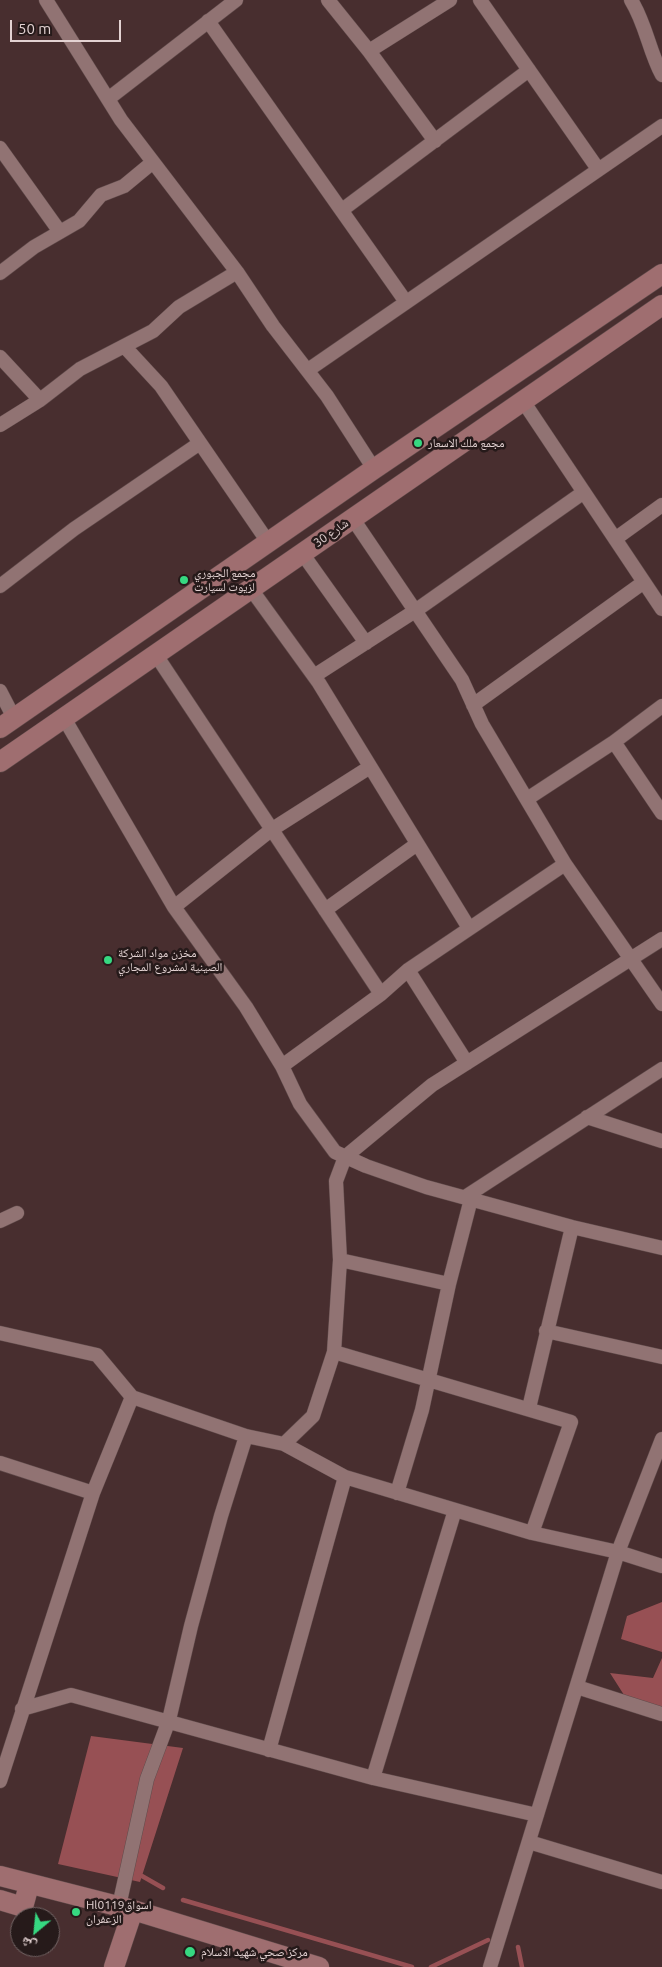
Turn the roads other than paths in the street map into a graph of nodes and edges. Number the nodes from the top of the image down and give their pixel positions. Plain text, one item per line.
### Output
1 (46, 0) edge
2 (236, 0) edge
3 (328, 0) edge
4 (450, 0) edge
5 (480, 0) edge
6 (631, 0) edge
7 (208, 21) junction
8 (369, 50) junction
9 (529, 70) junction
10 (662, 75) edge
11 (108, 99) junction
12 (662, 126) edge
13 (435, 141) junction
14 (0, 148) edge
15 (153, 162) junction
16 (598, 169) junction
17 (342, 210) junction
18 (60, 232) junction
19 (237, 272) junction
20 (0, 273) edge
21 (662, 274) edge
22 (406, 302) junction
23 (662, 305) edge
24 (124, 346) junction
25 (0, 357) edge
26 (308, 370) junction
27 (40, 400) junction
28 (523, 401) junction
29 (0, 425) edge
30 (200, 443) junction
31 (374, 469) junction
32 (584, 492) junction
33 (662, 505) edge
34 (353, 518) junction
35 (615, 539) junction
36 (268, 542) junction
37 (302, 553) junction
38 (644, 582) junction
39 (0, 586) edge
40 (252, 589) junction
41 (662, 609) edge
42 (416, 611) junction
43 (366, 643) junction
44 (156, 655) junction
45 (314, 676) junction
46 (0, 691) edge
47 (473, 704) junction
48 (662, 706) edge
49 (64, 718) junction
50 (7, 723) edge
51 (614, 742) junction
52 (0, 762) edge
53 (370, 767) junction
54 (527, 799) junction
55 (662, 813) edge
56 (271, 830) junction
57 (417, 844) junction
58 (565, 864) junction
59 (174, 907) junction
60 (325, 910) junction
61 (469, 928) junction
62 (662, 939) edge
63 (632, 958) junction
64 (408, 970) junction
65 (381, 994) junction
66 (662, 1004) edge
67 (467, 1063) junction
68 (282, 1066) junction
69 (662, 1069) edge
70 (587, 1117) junction
71 (662, 1141) edge
72 (345, 1157) junction
73 (468, 1198) junction
74 (17, 1213) dead end
75 (0, 1221) edge
76 (572, 1227) junction
77 (662, 1248) edge
78 (340, 1260) junction
79 (449, 1284) junction
80 (546, 1331) junction
81 (0, 1333) edge
82 (334, 1352) junction
83 (662, 1357) edge
84 (427, 1381) junction
85 (132, 1397) junction
86 (529, 1408) junction
87 (246, 1436) junction
88 (662, 1439) edge
89 (284, 1444) junction
90 (0, 1463) edge
91 (345, 1477) junction
92 (93, 1493) junction
93 (397, 1493) junction
94 (455, 1510) junction
95 (532, 1533) junction
96 (618, 1552) junction
97 (662, 1566) edge
98 (577, 1687) junction
99 (22, 1709) junction
100 (662, 1714) edge
101 (168, 1720) junction
102 (5, 1745) edge
103 (269, 1750) junction
104 (373, 1778) junction
105 (0, 1781) edge
106 (537, 1815) junction
107 (529, 1842) junction
108 (0, 1876) edge
109 (662, 1882) edge
110 (29, 1885) junction
111 (0, 1900) edge
112 (126, 1908) junction
113 (114, 1967) edge
114 (319, 1967) edge
115 (490, 1967) edge

1 - 11 street
2 - 7 street
3 - 8 street
4 - 8 street
5 - 9 street
6 - 10 street
7 - 11 street
7 - 17 street
8 - 13 street
9 - 13 street
9 - 16 street
11 - 15 street
12 - 16 street
13 - 17 street
14 - 18 street
15 - 18 street
15 - 19 street
16 - 22 street
17 - 22 street
18 - 20 street
19 - 24 street
19 - 26 street
21 - 31 street
22 - 26 street
23 - 28 street, شارع 30
24 - 27 street
24 - 30 street
25 - 27 street
26 - 31 street
27 - 29 street
28 - 32 street
28 - 34 street, شارع 30
30 - 36 street
30 - 39 street
31 - 36 street
32 - 35 street
32 - 42 street
33 - 35 street
34 - 37 street, شارع 30
34 - 42 street
35 - 38 street
36 - 50 street
37 - 40 street, شارع 30
37 - 43 street
38 - 41 street
38 - 47 street
40 - 44 street, شارع 30
40 - 45 street
42 - 43 street
42 - 47 street
43 - 45 street
44 - 49 street, شارع 30
44 - 56 street
45 - 53 street
46 - 50 street
47 - 54 street
48 - 51 street
49 - 52 street, شارع 30
49 - 59 street
51 - 54 street
51 - 55 street
53 - 56 street
53 - 57 street
54 - 58 street
56 - 59 street
56 - 60 street
57 - 60 street
57 - 61 street
58 - 61 street
58 - 63 street
59 - 68 street
60 - 65 street
61 - 64 street
62 - 63 street
63 - 66 street
63 - 67 street
64 - 65 street
64 - 67 street
65 - 68 street
67 - 72 street
68 - 72 street
69 - 70 street
70 - 71 street
70 - 73 street
72 - 73 street
72 - 78 street
73 - 76 street
73 - 79 street
74 - 75 street
76 - 77 street
76 - 80 street
78 - 79 street
78 - 82 street
79 - 84 street
80 - 83 street
80 - 86 street
81 - 85 street
82 - 84 street
82 - 89 street
84 - 86 street
84 - 93 street
85 - 87 street
85 - 92 street
86 - 95 street
87 - 89 street
87 - 101 street
88 - 96 street
89 - 91 street
90 - 92 street
91 - 93 street
91 - 103 street
92 - 99 street
93 - 94 street
94 - 95 street
94 - 104 street
95 - 96 street
96 - 97 street
96 - 98 street
98 - 100 street
98 - 106 street
99 - 101 street
99 - 102 street
101 - 103 street
101 - 112 street
102 - 105 street
103 - 104 street
104 - 106 street
106 - 107 street
107 - 109 street
107 - 115 street
108 - 110 street
110 - 111 street
110 - 112 street
112 - 113 street
112 - 114 street

